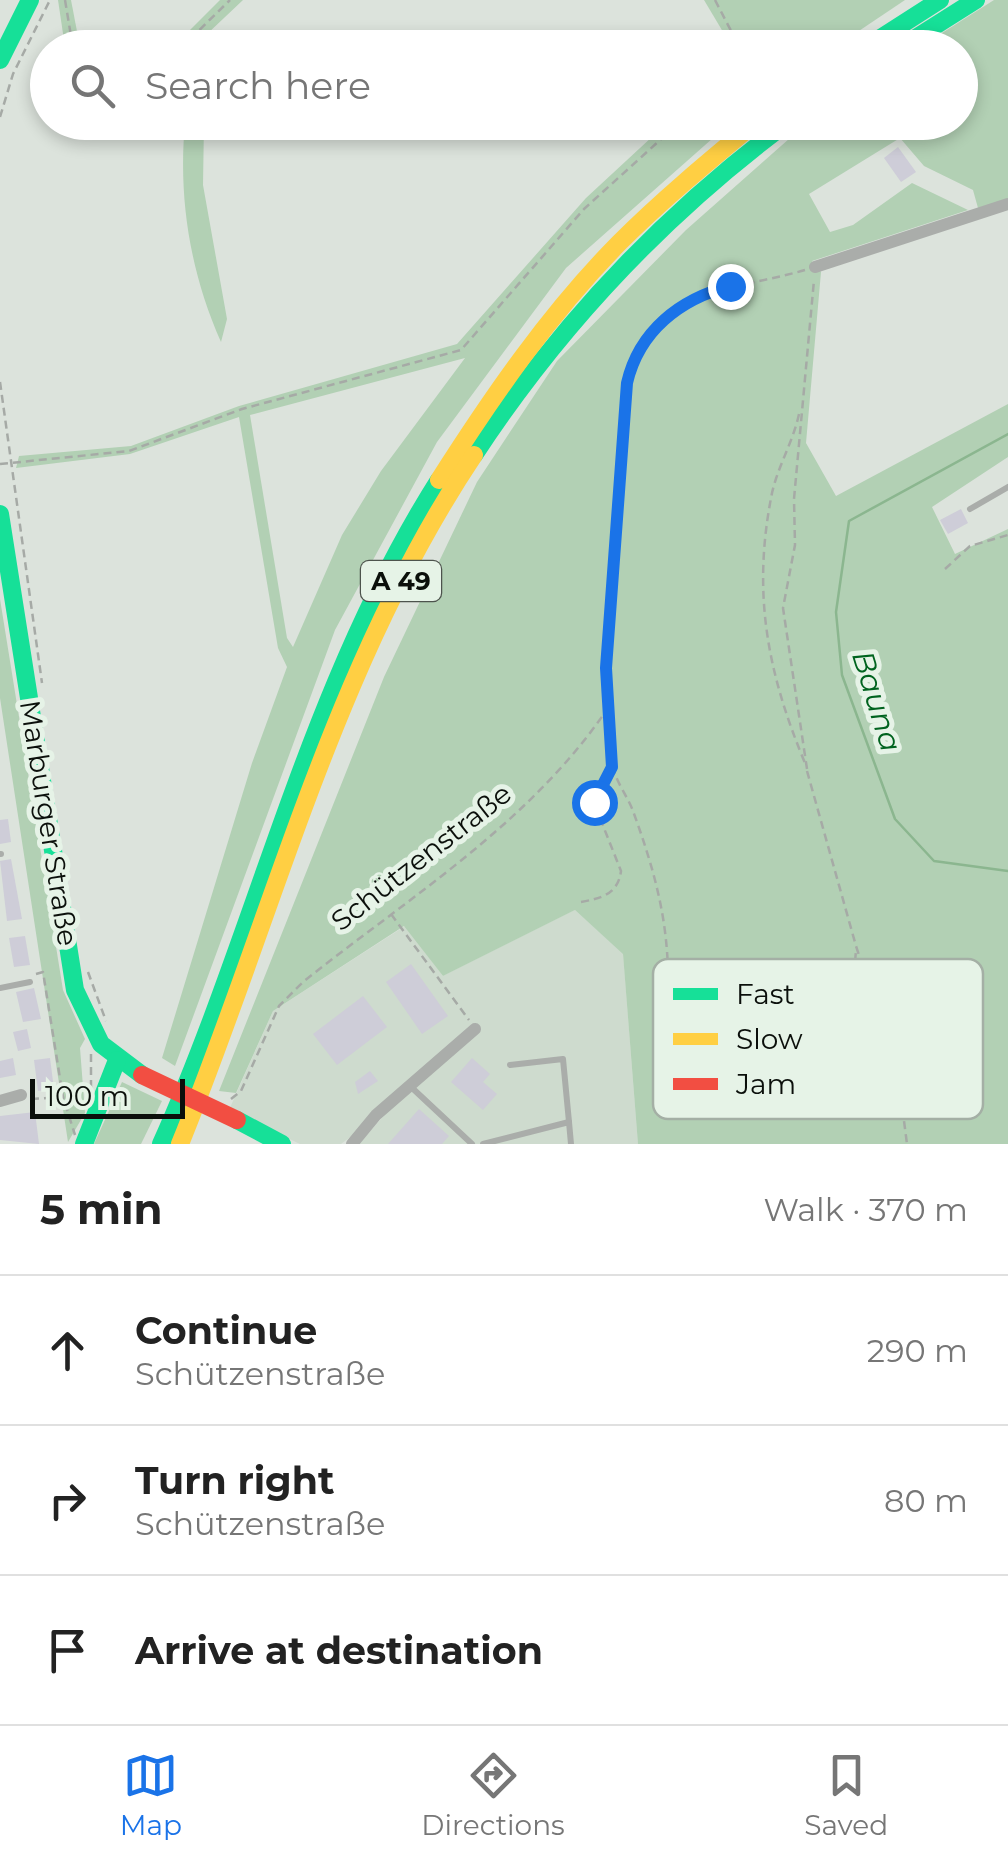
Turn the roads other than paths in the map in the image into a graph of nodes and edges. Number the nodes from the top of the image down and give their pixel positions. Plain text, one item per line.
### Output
1 (30, 0) edge
2 (940, 0) edge
3 (976, 0) edge
4 (893, 30) edge
5 (928, 30) edge
6 (0, 60) edge
7 (736, 140) edge
8 (765, 140) edge
9 (1008, 204) edge
10 (815, 267) road end
11 (1008, 486) edge
12 (970, 510) dead end
13 (0, 514) edge
14 (27, 979) road end
15 (0, 988) edge
16 (475, 1028) road end
17 (117, 1060) junction
18 (510, 1065) dead end
19 (409, 1086) junction
20 (21, 1095) road end
21 (0, 1100) edge
22 (570, 1122) junction
23 (85, 1143) edge
24 (160, 1144) edge
25 (180, 1144) edge
26 (282, 1144) edge
27 (352, 1144) edge
28 (472, 1144) edge
29 (483, 1144) edge
30 (570, 1144) edge

1 - 6 main road
2 - 4 main road
3 - 5 main road
7 - 24 main road, A 49
8 - 25 main road, A 49
9 - 10 street
11 - 12 lane
13 - 17 main road, Marburger Straße
14 - 15 lane
16 - 19 street
17 - 23 main road
17 - 26 main road, Marburger Straße, bridge
18 - 22 lane
19 - 27 street
19 - 28 lane
20 - 21 street
22 - 29 lane
22 - 30 lane

